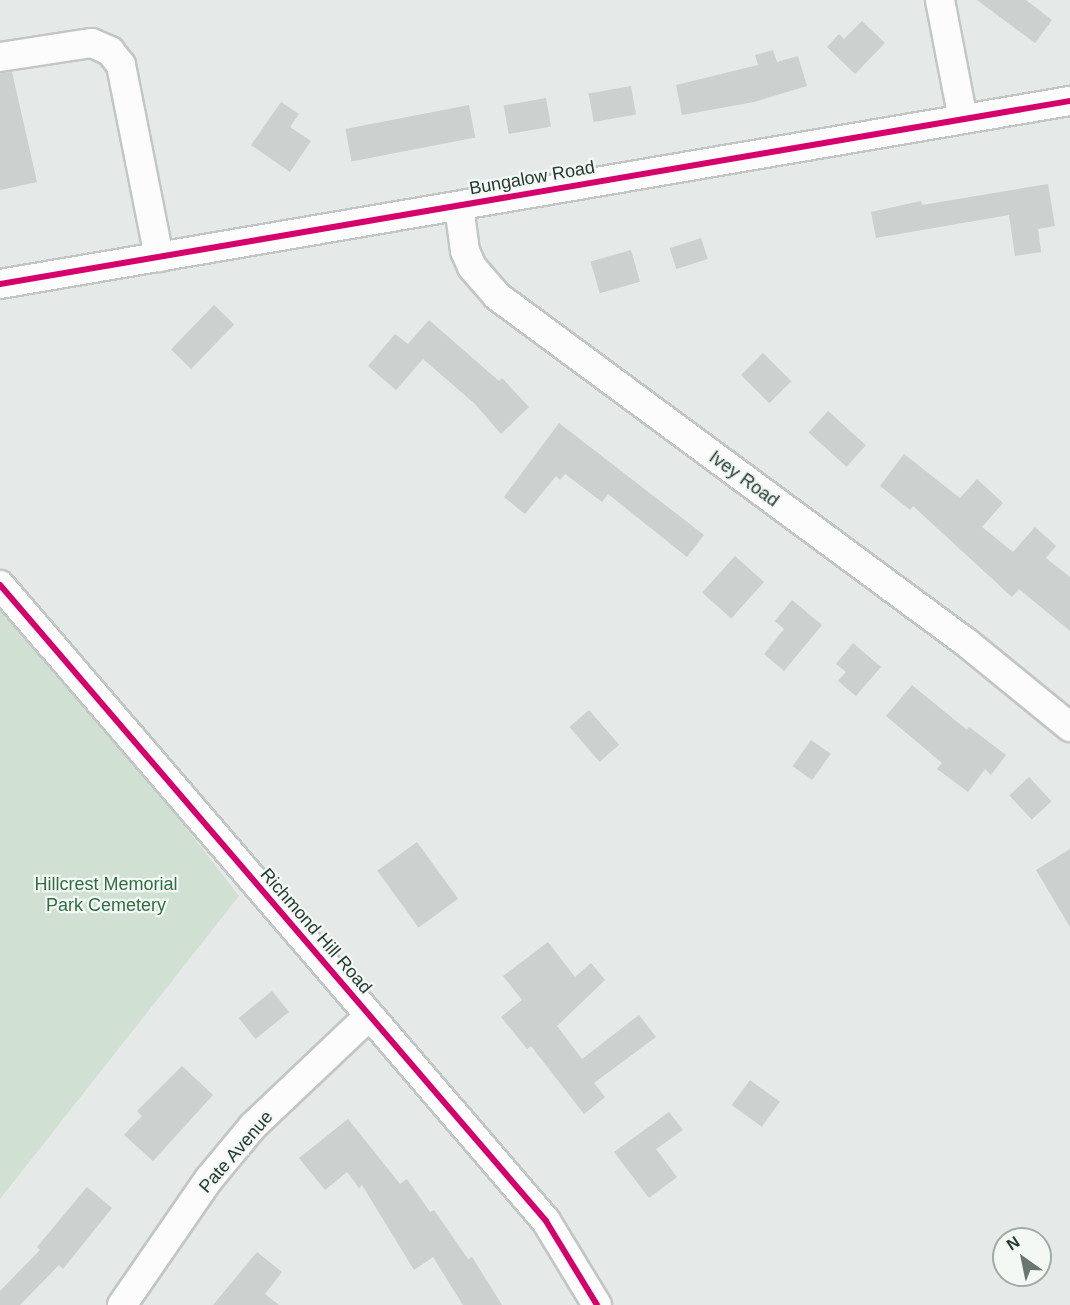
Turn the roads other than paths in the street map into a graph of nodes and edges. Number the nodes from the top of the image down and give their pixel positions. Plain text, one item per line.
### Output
1 (940, 0) edge
2 (0, 57) edge
3 (1070, 101) edge
4 (963, 119) junction
5 (459, 206) junction
6 (159, 257) junction
7 (0, 284) edge
8 (0, 585) edge
9 (1070, 727) edge
10 (369, 1016) junction
11 (122, 1305) edge
12 (597, 1305) edge

1 - 4 street
2 - 6 street
3 - 4 street, Bungalow Road
4 - 5 street, Bungalow Road
5 - 6 street, Bungalow Road
5 - 9 street, Ivey Road
6 - 7 street, Bungalow Road
8 - 10 street, Richmond Hill Road
10 - 11 street, Pate Avenue
10 - 12 street, Richmond Hill Road

